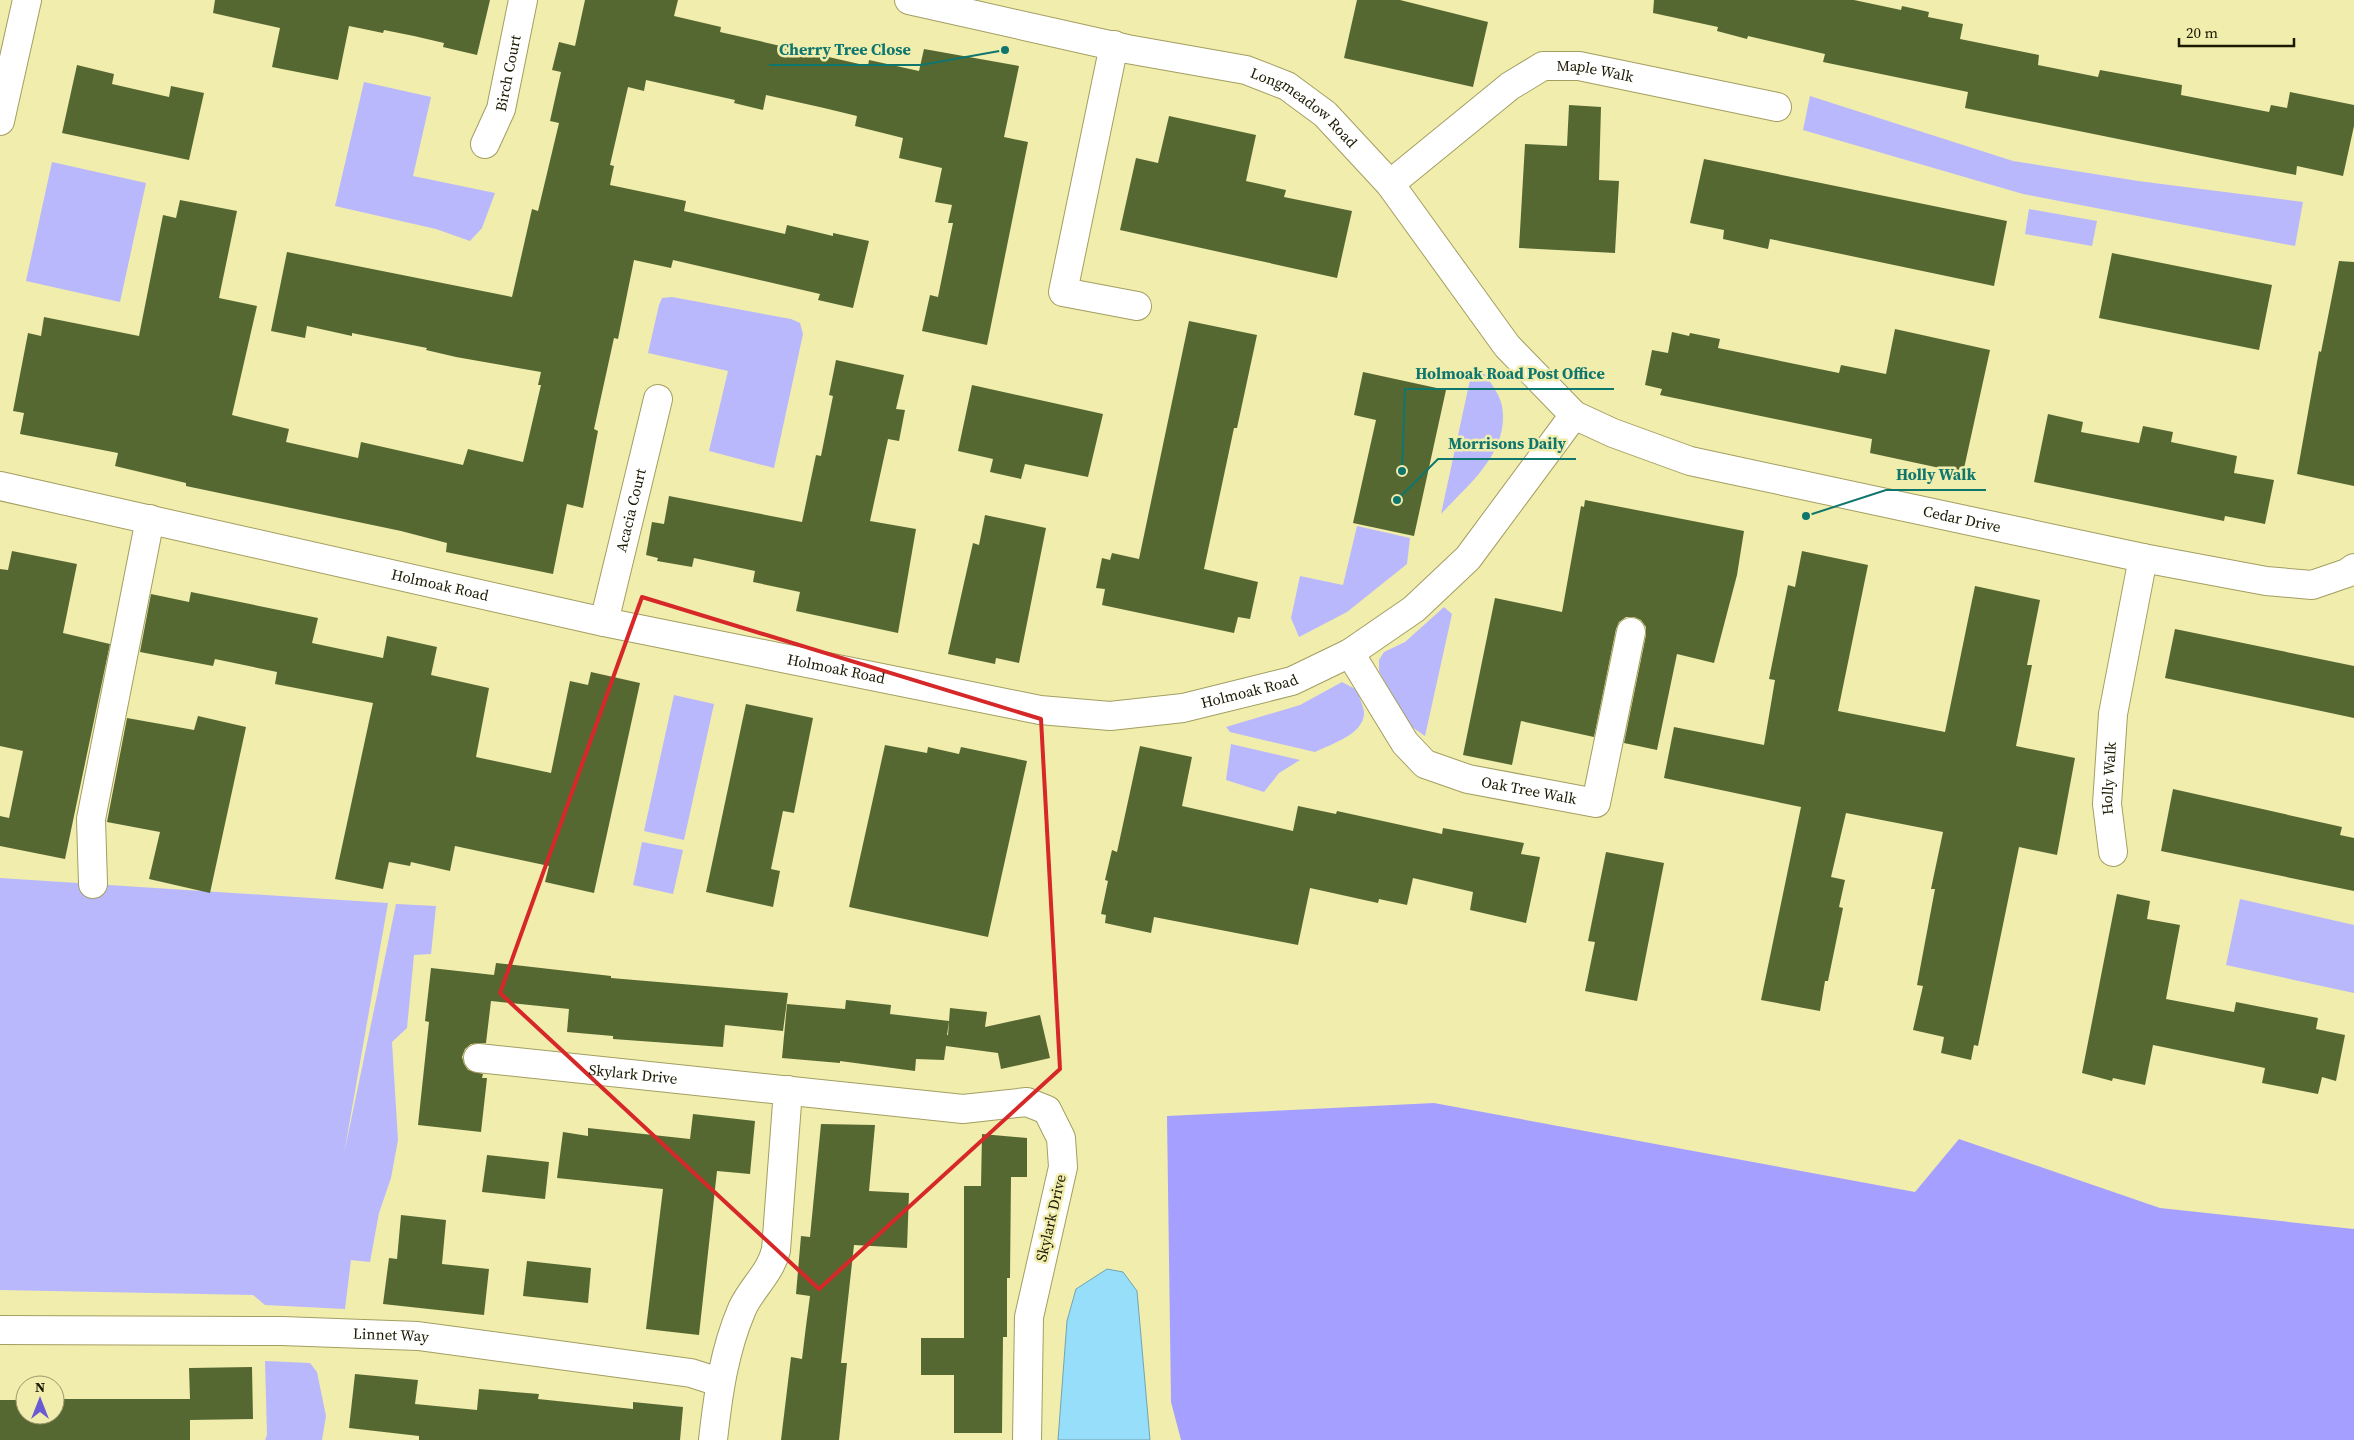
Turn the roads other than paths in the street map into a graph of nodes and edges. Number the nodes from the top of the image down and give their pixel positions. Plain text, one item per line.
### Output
1 (27, 0) edge
2 (523, 0) edge
3 (909, 0) edge
4 (939, 3) edge
5 (11, 24) edge
6 (1114, 45) junction
7 (1777, 107) dead end
8 (0, 120) edge
9 (485, 144) dead end
10 (1390, 184) junction
11 (1138, 306) dead end
12 (658, 399) dead end
13 (1574, 415) junction
14 (0, 486) edge
15 (150, 519) junction
16 (2143, 558) junction
17 (2354, 568) edge
18 (604, 622) junction
19 (1631, 632) dead end
20 (1350, 653) junction
21 (2113, 852) dead end
22 (93, 884) dead end
23 (478, 1058) dead end
24 (788, 1090) junction
25 (0, 1330) edge
26 (719, 1382) junction
27 (713, 1440) edge
28 (1028, 1440) edge

1 - 5 street
2 - 9 street, Birch Court
3 - 4 street, Longmeadow Road
4 - 6 street, Longmeadow Road
5 - 8 street
6 - 10 street, Longmeadow Road
6 - 11 street
7 - 10 street, Maple Walk
10 - 13 street, Longmeadow Road
12 - 18 street, Acacia Court
13 - 16 street, Cedar Drive
13 - 20 street, Holmoak Road
14 - 15 street, Holmoak Road
15 - 18 street, Holmoak Road
15 - 22 street
16 - 17 street, Cedar Drive
16 - 21 street, Holly Walk
18 - 20 street, Holmoak Road
19 - 20 street, Oak Tree Walk
23 - 24 street, Skylark Drive
24 - 26 street
24 - 28 street, Skylark Drive
25 - 26 street, Linnet Way
26 - 27 street

